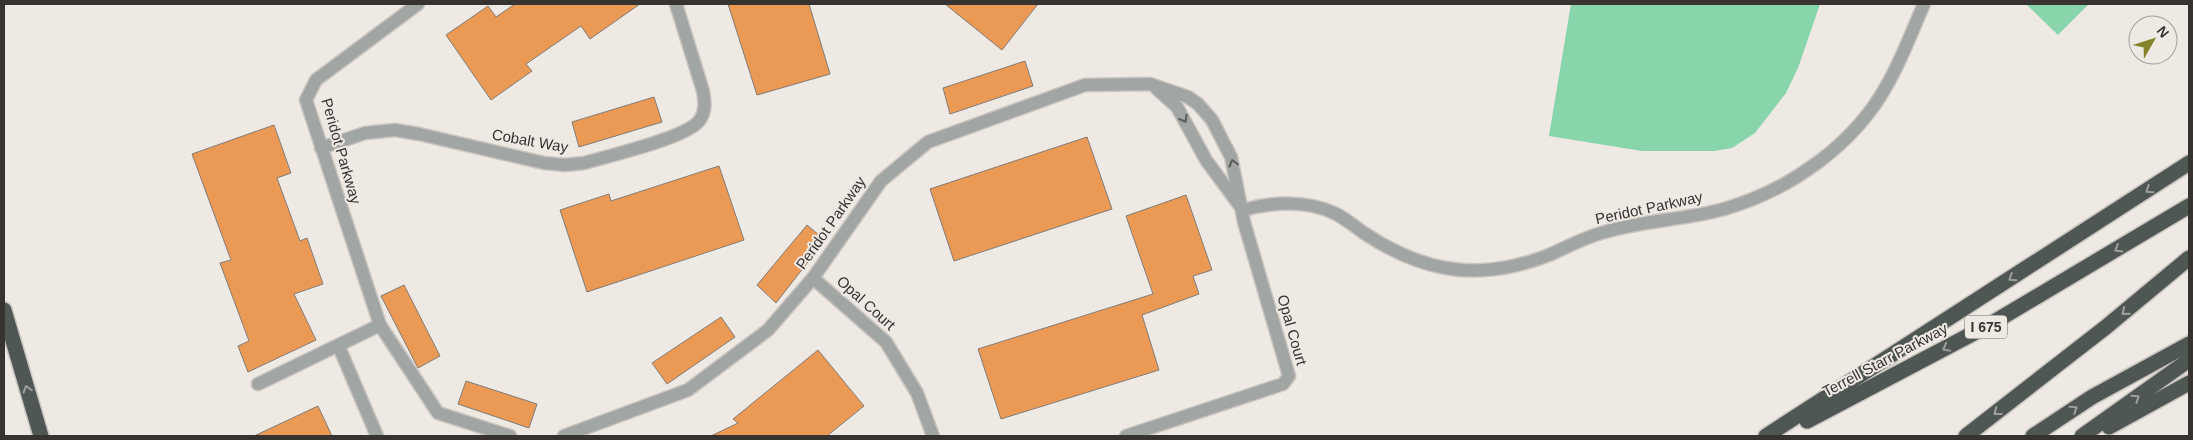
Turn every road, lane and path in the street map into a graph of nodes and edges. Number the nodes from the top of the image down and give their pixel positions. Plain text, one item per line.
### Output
1 (418, 4) edge
2 (676, 4) edge
3 (1924, 4) edge
4 (1150, 84) junction
5 (320, 148) junction
6 (2189, 163) edge
7 (2189, 206) edge
8 (1243, 210) junction
9 (2189, 258) edge
10 (813, 278) junction
11 (4, 310) edge
12 (380, 325) junction
13 (2189, 344) edge
14 (339, 346) junction
15 (2189, 360) edge
16 (2189, 383) edge
17 (258, 384) dead end
18 (41, 436) edge
19 (377, 436) edge
20 (510, 436) edge
21 (564, 436) edge
22 (933, 436) edge
23 (1126, 436) edge
24 (1766, 436) edge
25 (1777, 436) edge
26 (1966, 436) edge
27 (2033, 436) edge
28 (2082, 436) edge
29 (2092, 436) edge

1 - 5 street, Peridot Parkway
2 - 5 street, Cobalt Way
3 - 8 street, Peridot Parkway
4 -> 8 street
8 -> 4 street, Peridot Parkway
4 - 10 street, Peridot Parkway
5 - 12 street, Peridot Parkway
6 -> 24 highway
7 -> 25 highway, Terrell Starr Parkway / I 675
8 - 23 street, Opal Court
9 -> 26 highway
10 - 21 street, Peridot Parkway
10 - 22 street, Opal Court
18 -> 11 highway
12 - 14 street
12 - 20 street, Peridot Parkway
27 -> 13 highway
14 - 17 street
14 - 19 street
28 -> 15 highway
16 - 29 highway

